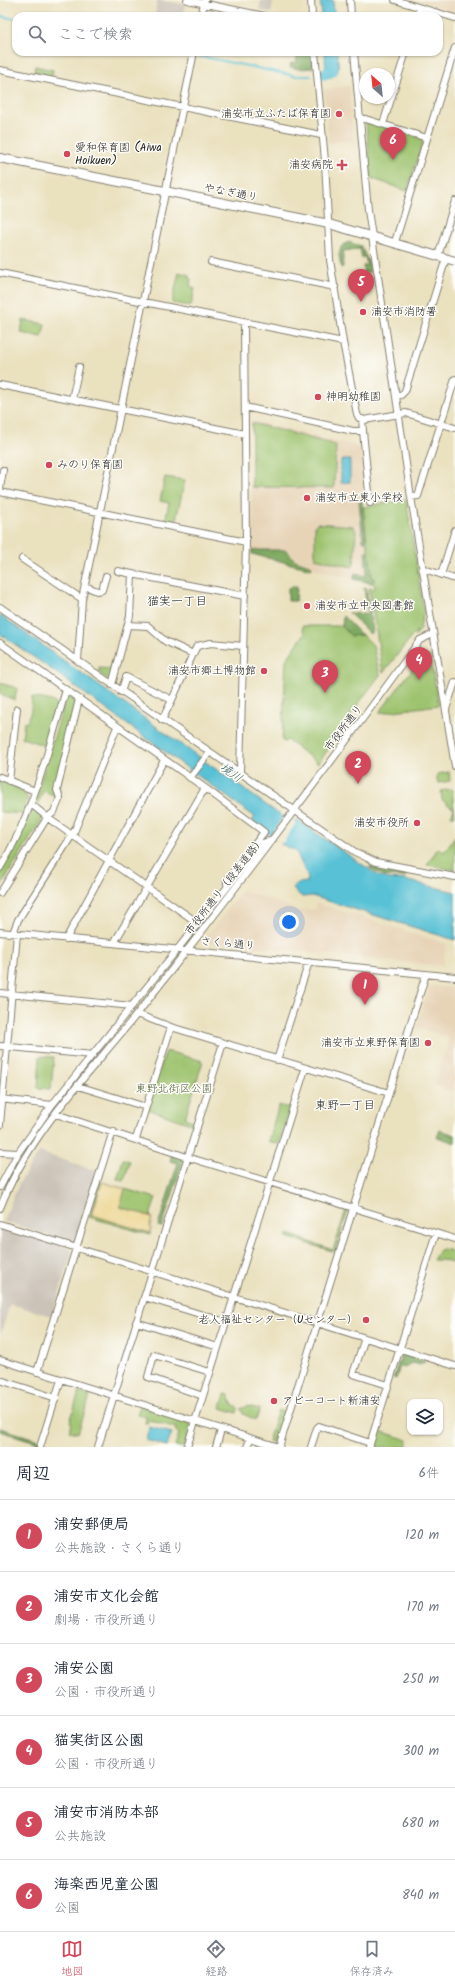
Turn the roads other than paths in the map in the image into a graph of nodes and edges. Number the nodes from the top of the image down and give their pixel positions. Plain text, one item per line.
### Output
1 (187, 0) edge
2 (311, 0) edge
3 (350, 0) edge
4 (395, 0) edge
5 (204, 2) edge
6 (420, 8) junction
7 (202, 12) edge
8 (247, 12) edge
9 (312, 12) edge
10 (351, 12) edge
11 (418, 12) edge
12 (434, 12) edge
13 (443, 15) edge
14 (455, 18) edge
15 (455, 48) edge
16 (193, 56) edge
17 (315, 56) edge
18 (354, 56) edge
19 (405, 56) edge
20 (0, 70) edge
21 (183, 107) junction
22 (359, 117) junction
23 (383, 124) junction
24 (321, 135) junction
25 (427, 138) junction
26 (0, 158) edge
27 (166, 192) junction
28 (455, 201) edge
29 (329, 224) junction
30 (371, 235) junction
31 (395, 242) junction
32 (438, 256) junction
33 (446, 258) junction
34 (455, 261) edge
35 (211, 262) dead end
36 (0, 273) edge
37 (335, 287) junction
38 (142, 302) junction
39 (244, 323) junction
40 (343, 342) junction
41 (79, 367) dead end
42 (455, 380) edge
43 (0, 385) edge
44 (396, 396) junction
45 (72, 399) junction
46 (245, 406) junction
47 (121, 409) junction
48 (399, 414) junction
49 (362, 419) junction
50 (441, 424) junction
51 (455, 428) edge
52 (363, 431) junction
53 (245, 434) junction
54 (4, 470) dead end
55 (0, 489) edge
56 (0, 492) edge
57 (411, 497) junction
58 (370, 503) dead end
59 (100, 513) junction
60 (455, 530) edge
61 (246, 542) junction
62 (22, 559) dead end
63 (424, 569) junction
64 (118, 570) dead end
65 (132, 574) junction
66 (441, 574) junction
67 (455, 579) edge
68 (107, 580) dead end
69 (85, 586) junction
70 (245, 596) junction
71 (82, 599) junction
72 (0, 607) edge
73 (128, 625) junction
74 (433, 634) junction
75 (0, 643) edge
76 (243, 646) junction
77 (193, 654) junction
78 (78, 661) junction
79 (455, 682) edge
80 (112, 685) junction
81 (66, 690) junction
82 (121, 692) junction
83 (79, 699) junction
84 (172, 700) junction
85 (17, 709) dead end
86 (446, 711) junction
87 (162, 720) junction
88 (448, 722) junction
89 (455, 725) edge
90 (117, 727) junction
91 (208, 755) junction
92 (164, 760) junction
93 (455, 766) edge
94 (240, 772) junction
95 (192, 776) junction
96 (0, 777) edge
97 (9, 781) junction
98 (205, 788) junction
99 (36, 791) junction
100 (31, 804) junction
101 (295, 810) junction
102 (47, 818) junction
103 (71, 835) junction
104 (275, 838) junction
105 (108, 861) junction
106 (0, 868) edge
107 (455, 877) edge
108 (147, 887) junction
109 (227, 887) junction
110 (0, 893) edge
111 (198, 923) junction
112 (0, 932) edge
113 (15, 934) junction
114 (66, 939) junction
115 (114, 943) junction
116 (178, 949) junction
117 (188, 950) junction
118 (309, 962) junction
119 (426, 974) junction
120 (455, 976) edge
121 (0, 993) edge
122 (12, 994) junction
123 (132, 1006) junction
124 (137, 1014) junction
125 (171, 1027) junction
126 (223, 1043) junction
127 (0, 1046) edge
128 (7, 1046) junction
129 (93, 1055) junction
130 (277, 1060) junction
131 (305, 1068) junction
132 (78, 1086) junction
133 (389, 1093) junction
134 (1, 1099) edge
135 (52, 1105) junction
136 (146, 1107) junction
137 (56, 1114) junction
138 (0, 1125) edge
139 (112, 1132) junction
140 (136, 1139) junction
141 (0, 1152) edge
142 (18, 1153) junction
143 (188, 1157) junction
144 (270, 1182) junction
145 (0, 1186) edge
146 (0, 1208) edge
147 (353, 1208) junction
148 (0, 1224) edge
149 (436, 1233) junction
150 (455, 1239) edge
151 (76, 1248) junction
152 (152, 1271) junction
153 (144, 1297) junction
154 (234, 1297) junction
155 (136, 1322) junction
156 (226, 1322) junction
157 (317, 1323) junction
158 (365, 1338) junction
159 (218, 1347) junction
160 (399, 1348) junction
161 (0, 1360) edge
162 (455, 1366) edge
163 (37, 1372) junction
164 (210, 1372) junction
165 (0, 1380) edge
166 (61, 1380) junction
167 (388, 1385) junction
168 (114, 1396) junction
169 (203, 1396) junction
170 (56, 1398) junction
171 (195, 1421) junction
172 (221, 1430) junction
173 (250, 1439) junction
174 (369, 1445) edge
175 (40, 1447) edge
176 (98, 1447) edge
177 (187, 1447) edge
178 (216, 1447) edge
179 (247, 1447) edge
180 (279, 1447) edge
181 (310, 1447) edge

1 - 5 street
2 - 9 street
3 - 10 street
4 - 6 street
5 - 7 street
5 - 8 street
6 - 11 street
6 - 12 street
13 - 14 street
15 - 25 street
16 - 21 street
17 - 24 street
18 - 22 street
19 - 23 street
20 - 21 street
21 - 24 street
21 - 27 street
22 - 23 street
22 - 30 street
23 - 25 street
24 - 29 street
25 - 31 street
26 - 27 main road, やなぎ通り
27 - 29 main road, やなぎ通り
27 - 38 street
28 - 32 street
29 - 30 main road, やなぎ通り
29 - 37 street
30 - 31 main road, やなぎ通り
30 - 44 street
31 - 32 main road, やなぎ通り
32 - 33 main road, やなぎ通り
33 - 34 main road, やなぎ通り
33 - 44 street
35 - 37 street
36 - 38 street
37 - 40 street
38 - 39 street
38 - 47 street
39 - 40 street
39 - 46 street
40 - 49 street
41 - 45 street
42 - 50 street
43 - 45 street
44 - 48 street
45 - 47 street
46 - 52 street
46 - 53 street
47 - 53 street
47 - 59 street
48 - 49 street
48 - 50 street
48 - 57 street
49 - 52 street
50 - 51 street
50 - 57 street
52 - 58 street
53 - 61 street
54 - 55 street
56 - 59 street
57 - 63 street
59 - 61 street
59 - 69 street
60 - 66 street
61 - 70 street
62 - 71 street
63 - 66 street
63 - 74 street
64 - 65 street
65 - 70 street
65 - 73 street
66 - 67 street
68 - 69 street
69 - 71 street
70 - 76 street
71 - 78 street
72 - 78 street
73 - 77 street
73 - 80 street
74 - 86 street
74 - 101 street, 市役所通り
75 - 81 street
76 - 77 street
76 - 94 street
77 - 84 street
78 - 80 street
79 - 86 street
80 - 82 street
81 - 83 street
81 - 99 street
82 - 84 street
82 - 87 street
83 - 90 street
83 - 102 street
84 - 87 street
85 - 97 street
86 - 88 street
87 - 91 street
88 - 89 street
88 - 93 street
90 - 92 street
90 - 103 street
91 - 94 street
91 - 95 street
92 - 95 street
92 - 105 street
94 - 101 street
95 - 98 street
96 - 97 street
97 - 99 street
98 - 108 street
98 - 109 street
99 - 100 street
100 - 102 street
100 - 106 street
101 - 104 street, 市役所通り
101 - 107 street
102 - 103 street
102 - 110 street
103 - 105 street
103 - 113 street
104 - 109 street, 市役所通り（段差道路）
104 - 117 street, 市役所通り（段差道路）
105 - 108 street
105 - 114 street
108 - 111 street
108 - 115 street
109 - 111 street, 市役所通り（段差道路）
111 - 116 street, 市役所通り（段差道路）
112 - 113 street, さくら通り
113 - 114 street, さくら通り
113 - 122 street
114 - 115 street, さくら通り
115 - 116 street, さくら通り
116 - 117 street, さくら通り
116 - 123 street, 市役所通り（段差道路）
117 - 118 street, さくら通り
117 - 124 street, 市役所通り（段差道路）
118 - 119 street, さくら通り
118 - 130 street
119 - 120 street, さくら通り
119 - 133 street
121 - 122 street
122 - 123 street
122 - 128 street
123 - 129 street, 市役所通り（段差道路）
124 - 125 street
124 - 132 street, 市役所通り（段差道路）
125 - 126 street
125 - 136 street
126 - 130 street
126 - 143 street
127 - 128 street
128 - 129 street
128 - 134 street
129 - 135 street, 市役所通り（段差道路）
130 - 131 street
131 - 133 street
131 - 144 street
132 - 136 street
132 - 137 street, 市役所通り（段差道路）
133 - 147 street
134 - 135 street
134 - 138 street
135 - 142 street, 市役所通り（段差道路）
136 - 140 street
137 - 139 street
137 - 146 street, 市役所通り（段差道路）
139 - 140 street
139 - 151 street
140 - 143 street
141 - 142 street
142 - 145 street, 市役所通り（段差道路）
143 - 144 street
143 - 152 street
144 - 147 street
144 - 154 street
147 - 149 street
147 - 157 street
148 - 151 street
149 - 150 street
149 - 160 street
151 - 152 street
151 - 163 street
152 - 153 street
152 - 154 street
153 - 155 street
153 - 156 street
154 - 156 street
154 - 157 street
155 - 159 street
155 - 168 street
156 - 159 street
157 - 158 street
157 - 180 street
158 - 160 street
158 - 167 street
159 - 164 street
160 - 162 street
160 - 167 street
161 - 163 street
163 - 166 street
164 - 169 street
164 - 169 street
165 - 170 street
166 - 168 street
166 - 170 street
167 - 174 street
168 - 171 street
168 - 176 street
169 - 171 street
170 - 175 street
171 - 172 street
171 - 177 street
172 - 173 street
172 - 178 street
173 - 179 street
173 - 180 street
174 - 181 street

